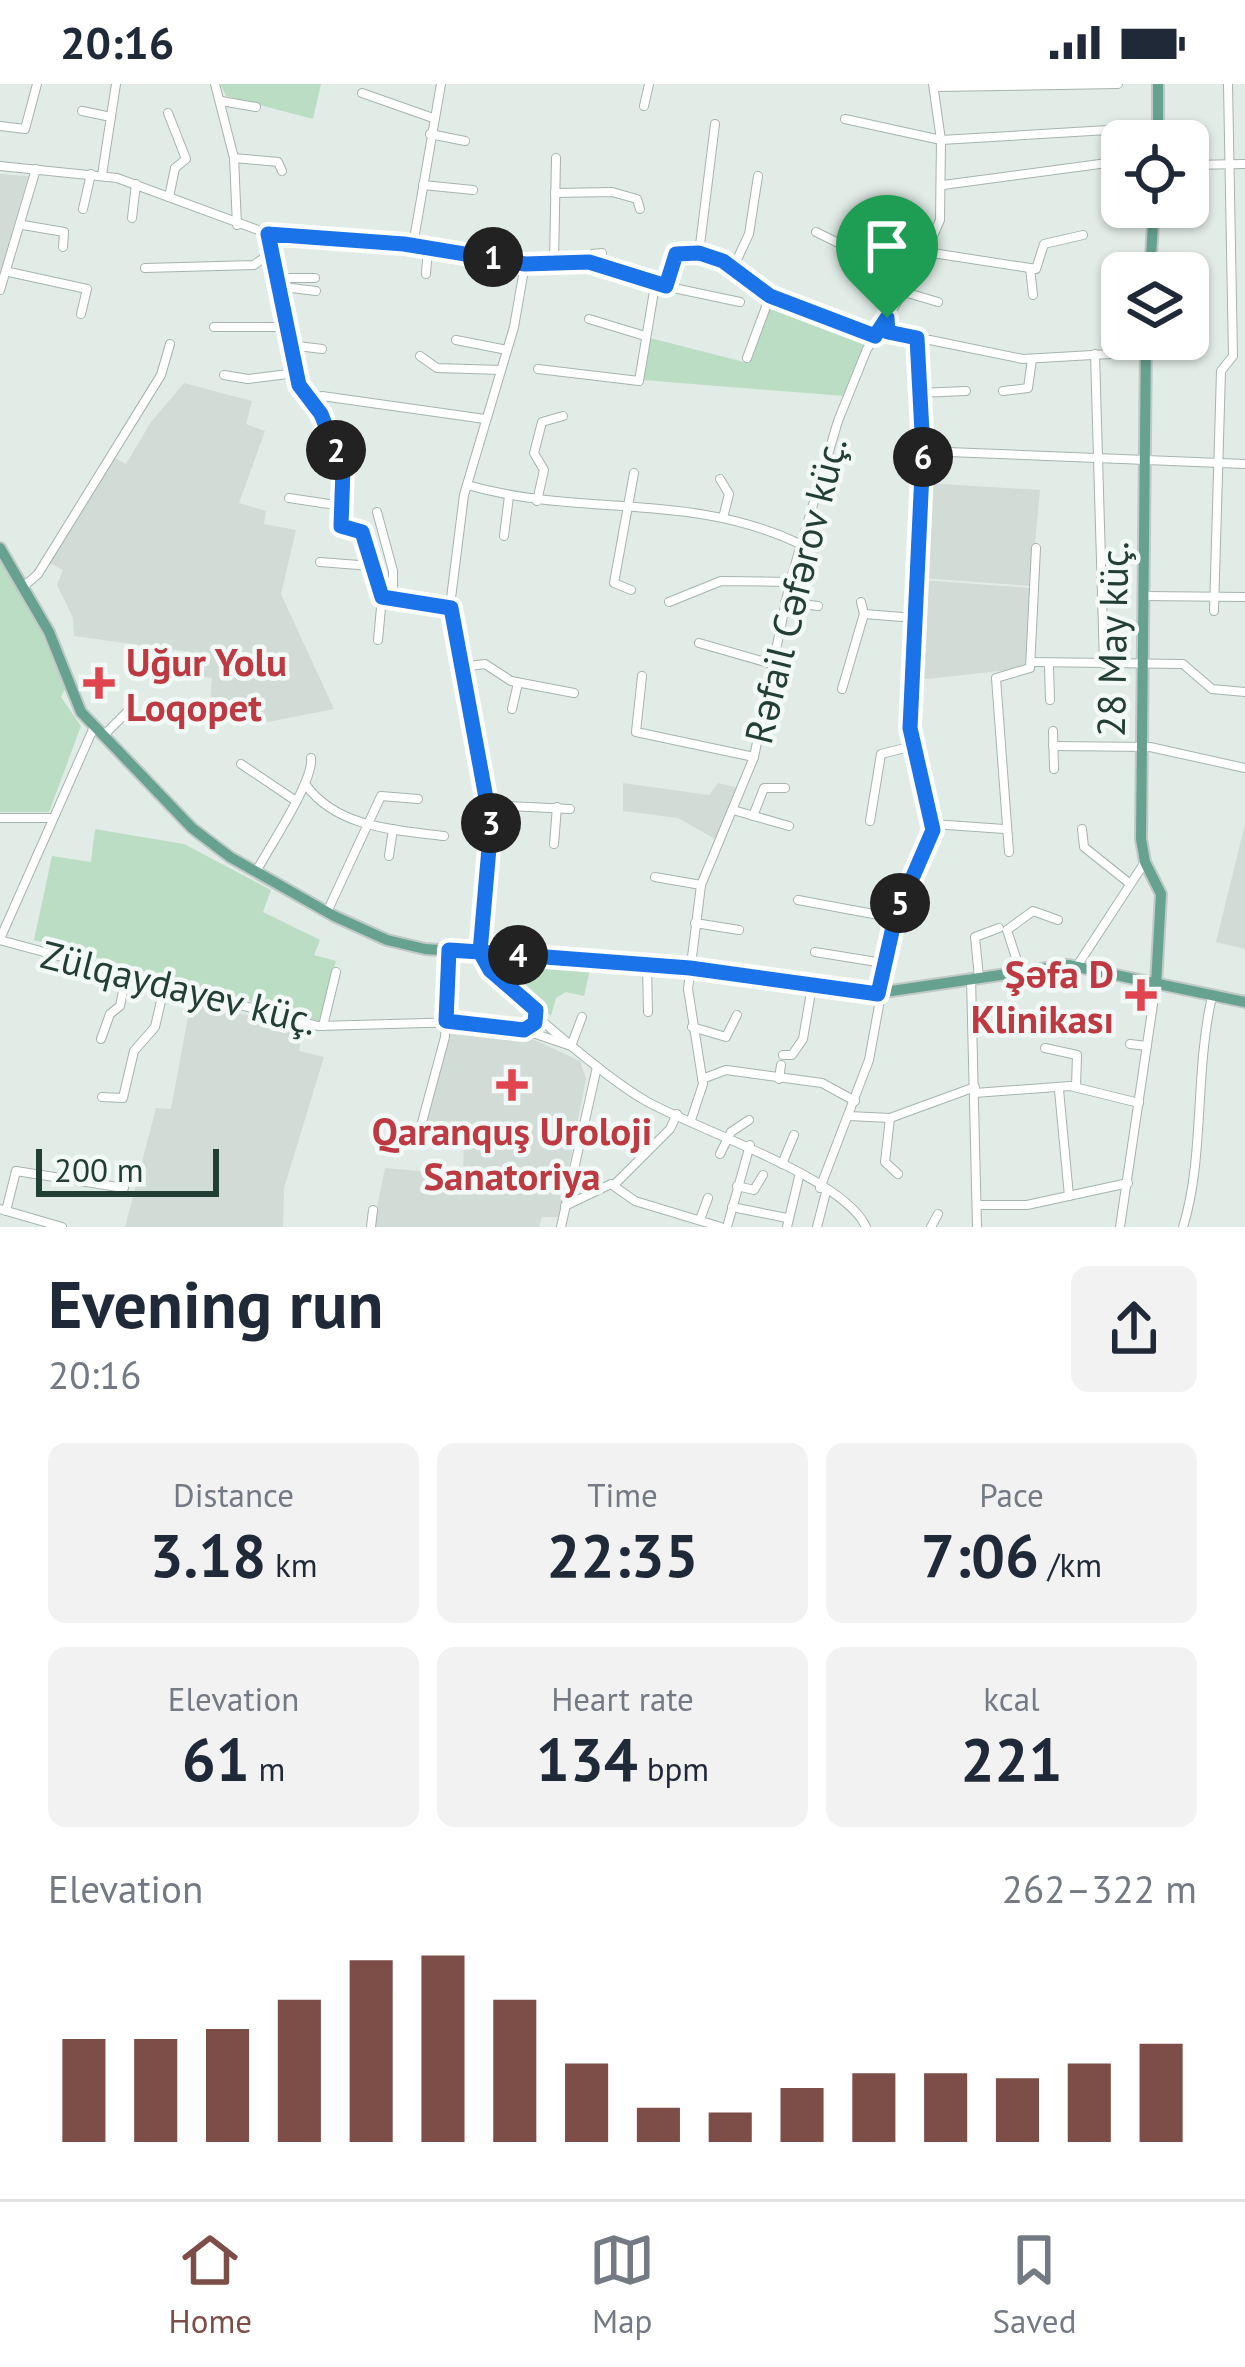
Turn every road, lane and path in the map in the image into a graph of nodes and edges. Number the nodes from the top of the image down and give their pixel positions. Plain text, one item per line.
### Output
1 (37, 84) edge
2 (116, 84) edge
3 (215, 84) edge
4 (441, 84) edge
5 (649, 84) edge
6 (1118, 84) edge
7 (1159, 84) edge
8 (1228, 84) edge
9 (933, 86) edge
10 (362, 93) dead end
11 (221, 100) junction
12 (644, 106) dead end
13 (256, 107) dead end
14 (82, 111) dead end
15 (169, 113) dead end
16 (111, 117) junction
17 (433, 118) junction
18 (845, 119) dead end
19 (1158, 120) edge
20 (716, 124) dead end
21 (0, 126) edge
22 (430, 134) junction
23 (1101, 136) edge
24 (941, 140) junction
25 (465, 141) dead end
26 (234, 158) junction
27 (556, 158) dead end
28 (1101, 164) edge
29 (1209, 164) edge
30 (1229, 164) junction
31 (1245, 164) edge
32 (0, 166) edge
33 (36, 169) junction
34 (282, 171) dead end
35 (96, 174) junction
36 (758, 176) dead end
37 (136, 184) junction
38 (423, 184) junction
39 (943, 184) junction
40 (473, 190) dead end
41 (555, 193) junction
42 (169, 197) junction
43 (83, 209) dead end
44 (640, 209) dead end
45 (132, 218) dead end
46 (22, 225) junction
47 (237, 225) junction
48 (816, 232) dead end
49 (268, 234) junction
50 (1083, 235) dead end
51 (413, 245) junction
52 (63, 247) dead end
53 (428, 248) junction
54 (272, 252) junction
55 (926, 252) junction
56 (602, 253) dead end
57 (699, 253) junction
58 (589, 262) junction
59 (554, 263) junction
60 (525, 264) junction
61 (734, 266) junction
62 (145, 268) dead end
63 (1030, 268) junction
64 (9, 272) junction
65 (426, 274) dead end
66 (315, 278) dead end
67 (911, 279) junction
68 (282, 282) junction
69 (661, 285) junction
70 (0, 290) edge
71 (316, 291) dead end
72 (904, 292) junction
73 (1033, 295) dead end
74 (770, 296) junction
75 (740, 302) dead end
76 (938, 302) dead end
77 (81, 314) dead end
78 (887, 318) junction
79 (589, 319) dead end
80 (214, 326) dead end
81 (286, 327) junction
82 (894, 335) junction
83 (645, 336) junction
84 (875, 336) junction
85 (917, 338) junction
86 (456, 340) dead end
87 (170, 344) dead end
88 (290, 345) junction
89 (322, 349) dead end
90 (507, 350) junction
91 (1101, 353) edge
92 (1095, 354) junction
93 (420, 356) dead end
94 (747, 358) dead end
95 (1032, 359) junction
96 (1145, 360) edge
97 (538, 369) dead end
98 (501, 370) junction
99 (296, 373) junction
100 (224, 375) dead end
101 (967, 391) dead end
102 (1003, 391) dead end
103 (919, 393) junction
104 (310, 400) junction
105 (563, 416) dead end
106 (484, 419) junction
107 (923, 451) junction
108 (1099, 461) junction
109 (1144, 462) junction
110 (1218, 464) junction
111 (1245, 464) edge
112 (634, 473) dead end
113 (720, 479) dead end
114 (467, 485) junction
115 (509, 496) junction
116 (289, 498) dead end
117 (538, 501) junction
118 (342, 506) junction
119 (628, 507) junction
120 (376, 512) dead end
121 (724, 514) junction
122 (504, 536) dead end
123 (800, 544) junction
124 (0, 548) edge
125 (1036, 548) dead end
126 (320, 562) dead end
127 (371, 566) junction
128 (790, 582) junction
129 (23, 587) junction
130 (631, 590) dead end
131 (1142, 596) junction
132 (1245, 596) edge
133 (1214, 597) junction
134 (387, 598) junction
135 (669, 602) dead end
136 (785, 602) junction
137 (861, 602) dead end
138 (818, 606) dead end
139 (451, 608) junction
140 (1214, 611) dead end
141 (864, 614) junction
142 (915, 618) junction
143 (378, 640) dead end
144 (699, 643) dead end
145 (1031, 662) junction
146 (772, 664) junction
147 (1104, 664) junction
148 (1142, 664) junction
149 (1049, 666) junction
150 (460, 667) junction
151 (642, 676) dead end
152 (518, 683) junction
153 (842, 688) dead end
154 (1245, 692) edge
155 (574, 693) dead end
156 (1050, 700) dead end
157 (129, 710) dead end
158 (512, 710) dead end
159 (1053, 730) dead end
160 (98, 731) junction
161 (913, 746) junction
162 (1053, 746) junction
163 (1141, 748) junction
164 (754, 757) junction
165 (311, 758) dead end
166 (241, 764) dead end
167 (1245, 768) edge
168 (1054, 769) dead end
169 (306, 785) junction
170 (785, 788) dead end
171 (293, 799) junction
172 (418, 799) dead end
173 (488, 805) junction
174 (557, 808) junction
175 (571, 809) dead end
176 (733, 810) junction
177 (753, 816) junction
178 (0, 818) edge
179 (53, 818) junction
180 (870, 821) dead end
181 (933, 824) junction
182 (371, 825) junction
183 (789, 826) dead end
184 (1004, 829) junction
185 (1082, 829) dead end
186 (393, 830) junction
187 (444, 836) dead end
188 (554, 844) dead end
189 (1009, 852) dead end
190 (389, 856) dead end
191 (1144, 862) junction
192 (256, 872) junction
193 (655, 877) dead end
194 (1129, 883) junction
195 (700, 885) junction
196 (798, 900) dead end
197 (327, 912) junction
198 (895, 918) junction
199 (1058, 920) dead end
200 (695, 923) junction
201 (999, 928) dead end
202 (739, 931) dead end
203 (0, 939) edge
204 (449, 950) junction
205 (480, 952) junction
206 (815, 952) dead end
207 (884, 963) junction
208 (647, 964) junction
209 (1077, 966) junction
210 (690, 968) junction
211 (1020, 970) junction
212 (336, 972) dead end
213 (126, 977) junction
214 (975, 977) junction
215 (1156, 984) junction
216 (812, 985) junction
217 (164, 988) junction
218 (878, 994) junction
219 (1211, 1001) junction
220 (1245, 1005) edge
221 (536, 1010) junction
222 (648, 1012) dead end
223 (737, 1015) dead end
224 (582, 1017) dead end
225 (446, 1021) junction
226 (322, 1026) junction
227 (692, 1028) junction
228 (524, 1030) junction
229 (789, 1038) dead end
230 (101, 1039) dead end
231 (800, 1043) junction
232 (1130, 1044) dead end
233 (572, 1046) junction
234 (1147, 1046) junction
235 (1045, 1048) dead end
236 (597, 1067) junction
237 (702, 1078) junction
238 (779, 1078) junction
239 (1076, 1087) junction
240 (975, 1090) junction
241 (1059, 1090) junction
242 (102, 1097) dead end
243 (856, 1101) junction
244 (1139, 1103) junction
245 (677, 1114) junction
246 (849, 1116) junction
247 (890, 1118) junction
248 (691, 1120) junction
249 (749, 1120) dead end
250 (421, 1126) dead end
251 (581, 1133) junction
252 (794, 1135) dead end
253 (728, 1136) junction
254 (749, 1145) junction
255 (647, 1148) junction
256 (720, 1154) dead end
257 (782, 1165) junction
258 (898, 1174) dead end
259 (763, 1175) dead end
260 (799, 1177) junction
261 (1129, 1183) junction
262 (614, 1185) junction
263 (737, 1186) junction
264 (124, 1189) dead end
265 (823, 1190) junction
266 (1070, 1196) junction
267 (708, 1198) dead end
268 (976, 1205) junction
269 (565, 1206) junction
270 (732, 1207) junction
271 (3, 1210) edge
272 (373, 1210) dead end
273 (666, 1210) junction
274 (938, 1214) dead end
275 (704, 1221) edge
276 (787, 1223) edge
277 (663, 1226) edge
278 (62, 1227) edge
279 (370, 1227) edge
280 (560, 1227) edge
281 (724, 1227) edge
282 (817, 1227) edge
283 (866, 1227) edge
284 (931, 1227) edge
285 (976, 1227) edge
286 (1120, 1227) edge
287 (1183, 1227) edge

1 - 21 street
2 - 16 street
3 - 11 street
4 - 17 street
5 - 12 street
6 - 9 street
7 - 19 main road
8 - 30 street
9 - 24 street, Rəfail Cəfərov küç.
10 - 17 street
11 - 13 street
11 - 26 street
14 - 16 street
15 - 42 street
16 - 35 street
17 - 22 street
18 - 24 street
20 - 57 street
22 - 25 street
22 - 38 street
23 - 24 street
24 - 39 street, Rəfail Cəfərov küç.
26 - 34 street
26 - 47 street
27 - 41 street
28 - 39 street
29 - 30 street
30 - 31 street
30 - 110 street
32 - 33 street
33 - 35 street
33 - 46 street
35 - 37 street
35 - 43 street
36 - 61 street
37 - 42 street
37 - 45 street
38 - 40 street
38 - 51 street
39 - 55 street, Rəfail Cəfərov küç.
41 - 44 street
41 - 59 street
42 - 47 street
46 - 52 street
46 - 64 street
47 - 49 street
48 - 67 street
49 - 51 street
49 - 54 street
50 - 63 street
51 - 53 street
53 - 60 street
53 - 65 street
54 - 62 street
54 - 68 street
55 - 63 street
55 - 67 street, Rəfail Cəfərov küç.
56 - 58 street
57 - 61 street
57 - 69 street
58 - 59 street
58 - 69 street
59 - 60 street
60 - 90 street
61 - 74 street
63 - 73 street
64 - 70 street
64 - 77 street
66 - 68 street
67 - 72 street, Rəfail Cəfərov küç.
68 - 71 street
68 - 81 street
69 - 75 street
69 - 83 street
72 - 76 street
72 - 78 street, Rəfail Cəfərov küç.
74 - 84 street
74 - 94 street
78 - 82 street
78 - 84 street, Rəfail Cəfərov küç.
79 - 83 street
80 - 81 street
81 - 88 street
82 - 84 street
82 - 85 street
83 - 97 street
84 - 123 street, Rəfail Cəfərov küç.
85 - 95 street
85 - 103 street
86 - 90 street
87 - 129 street
88 - 89 street
88 - 99 street
90 - 98 street
91 - 92 street
92 - 95 street
92 - 108 street
93 - 98 street
95 - 102 street
96 - 109 main road, 28 May küç.
98 - 106 street
99 - 100 street
99 - 104 street
101 - 103 street
103 - 107 street
104 - 106 street
104 - 118 street
105 - 117 street
106 - 114 street
107 - 108 street
107 - 142 street
108 - 109 street
108 - 147 street
109 - 110 street
109 - 131 main road, 28 May küç.
110 - 111 street
110 - 133 street
112 - 119 street
113 - 121 street
114 - 115 street
114 - 139 street
115 - 117 street
115 - 122 street
116 - 118 street
117 - 119 street
118 - 127 street
119 - 121 street
119 - 130 street
120 - 134 street
121 - 123 street
123 - 128 street, Rəfail Cəfərov küç.
124 - 129 main road
125 - 145 street
126 - 127 street
127 - 134 street
128 - 135 street
128 - 136 street, Rəfail Cəfərov küç.
129 - 160 main road
131 - 133 street
131 - 148 main road, 28 May küç.
132 - 133 street
133 - 140 street
134 - 139 street
134 - 143 street
136 - 138 street
136 - 146 street, Rəfail Cəfərov küç.
137 - 141 street
139 - 150 street
141 - 142 street
141 - 153 street
142 - 161 street
144 - 146 street
145 - 149 street
145 - 184 street
146 - 164 street, Rəfail Cəfərov küç.
147 - 148 street
147 - 149 street
148 - 154 street
148 - 163 main road, 28 May küç.
149 - 156 street
150 - 152 street
150 - 173 street
151 - 164 street
152 - 155 street
152 - 158 street
157 - 160 street
159 - 162 street
160 - 179 street
160 - 192 main road
161 - 180 street
161 - 181 street
162 - 163 street
162 - 168 street
163 - 167 street
163 - 191 main road, 28 May küç.
164 - 176 street, Rəfail Cəfərov küç.
165 - 169 street
166 - 171 street
169 - 171 street
169 - 182 street
170 - 177 street
171 - 192 street
172 - 182 street
173 - 174 street
173 - 205 street
174 - 175 street
174 - 188 street
176 - 177 street
176 - 195 street, Rəfail Cəfərov küç.
177 - 183 street
178 - 179 street
179 - 203 street
181 - 184 street
181 - 198 street
182 - 186 street
182 - 197 street
184 - 189 street
185 - 194 street
186 - 187 street
186 - 190 street
191 - 194 street
191 - 215 main road, 28 May küç.
192 - 197 main road
193 - 195 street
194 - 209 street
195 - 200 street, Rəfail Cəfərov küç.
196 - 198 street
197 - 204 main road
198 - 207 street
199 - 211 street
200 - 202 street
200 - 210 street, Rəfail Cəfərov küç.
201 - 214 street
203 - 213 street, Zülqaydayev küç.
204 - 205 main road
204 - 225 street
205 - 208 main road
205 - 221 street
206 - 207 street
207 - 218 street
208 - 210 main road
208 - 222 street
209 - 211 main road
209 - 215 main road
210 - 216 main road
210 - 227 street, Rəfail Cəfərov küç.
211 - 214 main road
212 - 226 street
213 - 217 street, Zülqaydayev küç.
213 - 230 street
214 - 218 main road
214 - 240 street
215 - 219 main road
215 - 220 main road
215 - 234 street
216 - 218 main road
216 - 231 street
217 - 226 street, Zülqaydayev küç.
217 - 242 street
218 - 243 street
219 - 220 main road
219 - 287 street
221 - 228 street
221 - 233 street
223 - 227 street
224 - 233 street
225 - 226 street, Zülqaydayev küç.
225 - 228 street, Zülqaydayev küç.
225 - 250 street
227 - 237 street, Rəfail Cəfərov küç.
228 - 233 street, Zülqaydayev küç.
229 - 231 street
231 - 238 street
232 - 234 street
233 - 236 street
234 - 244 street
235 - 239 street
236 - 245 street
236 - 251 street
237 - 238 street
237 - 248 street
238 - 243 street
239 - 241 street
239 - 244 street
240 - 241 street
240 - 247 street
240 - 268 street
241 - 266 street
243 - 246 street
244 - 261 street
245 - 248 street
245 - 255 street
246 - 247 street
246 - 265 street
247 - 258 street
248 - 253 street
249 - 253 street
251 - 255 street
251 - 269 street
252 - 257 street
253 - 254 street
253 - 256 street
254 - 257 street
254 - 263 street
255 - 262 street
257 - 260 street
259 - 263 street
260 - 265 street
260 - 276 street
261 - 266 street
261 - 286 street
262 - 269 street
262 - 273 street
263 - 270 street
264 - 271 street
265 - 282 street
265 - 283 street
266 - 268 street
267 - 275 street
268 - 285 street
269 - 280 street
270 - 276 street
270 - 281 street
271 - 278 street
272 - 279 street
273 - 275 street
273 - 277 street
274 - 284 street
275 - 281 street

